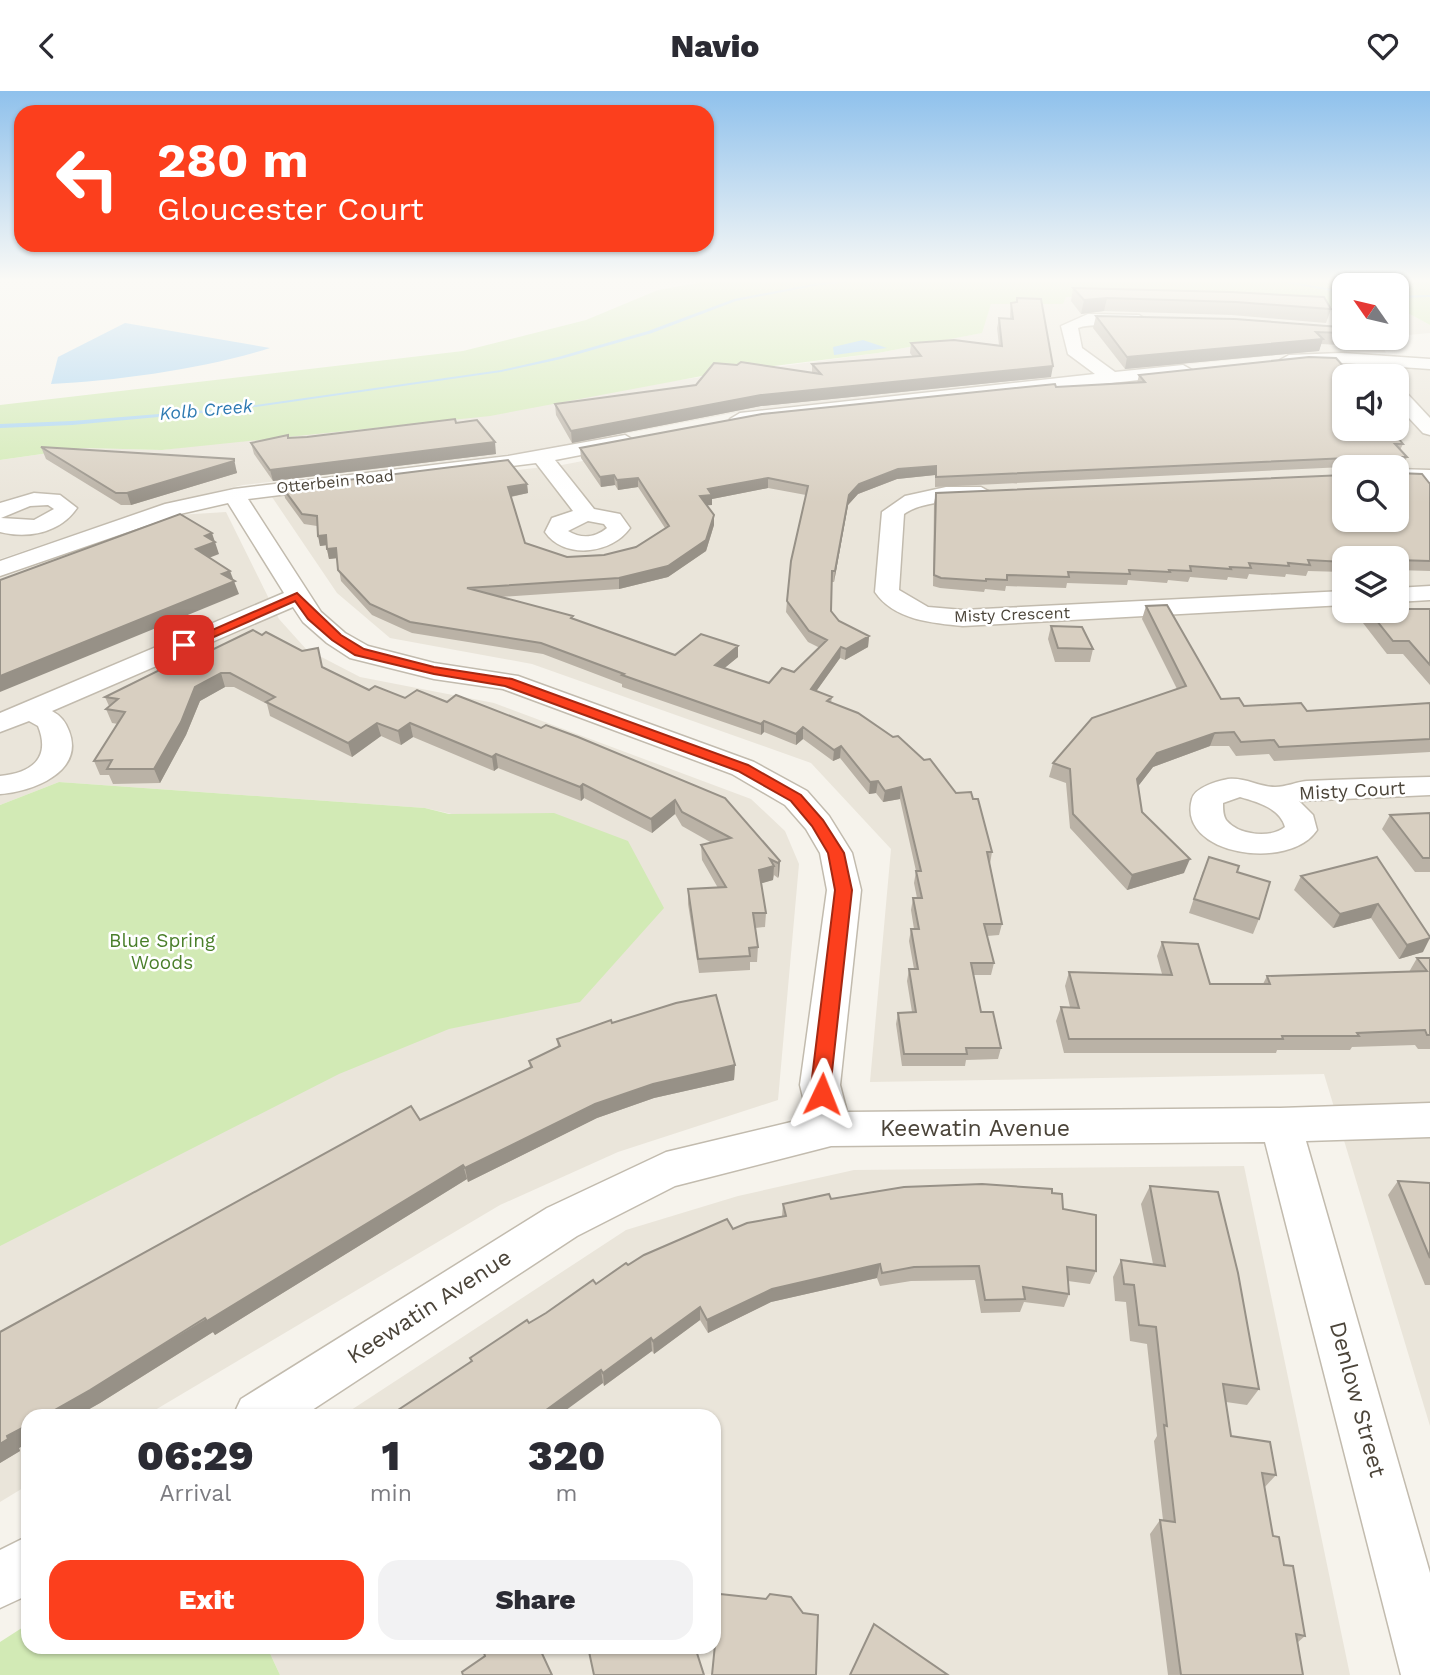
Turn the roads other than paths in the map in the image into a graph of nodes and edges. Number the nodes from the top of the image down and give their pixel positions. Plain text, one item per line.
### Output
1 (1081, 355) edge
2 (1264, 362) edge
3 (1353, 364) edge
4 (1430, 364) edge
5 (1409, 366) edge
6 (1209, 368) edge
7 (1111, 378) junction
8 (1409, 406) edge
9 (720, 423) edge
10 (1430, 429) edge
11 (651, 436) edge
12 (542, 457) junction
13 (1409, 476) edge
14 (1430, 477) edge
15 (997, 492) edge
16 (234, 495) junction
17 (587, 514) dead end
18 (6, 522) edge
19 (48, 552) junction
20 (0, 569) edge
21 (1430, 593) edge
22 (1409, 594) edge
23 (297, 596) junction
24 (1332, 599) edge
25 (30, 710) junction
26 (0, 723) edge
27 (0, 785) edge
28 (1430, 786) edge
29 (1275, 797) dead end
30 (1430, 1120) edge
31 (1280, 1125) junction
32 (831, 1129) junction
33 (269, 1409) edge
34 (21, 1568) edge
35 (0, 1581) edge
36 (1419, 1585) edge
37 (1430, 1675) edge

1 - 7 street
2 - 3 street
4 - 5 street
6 - 7 street
7 - 9 street
8 - 10 street
11 - 12 street, Otterbein Road
12 - 16 street, Otterbein Road
12 - 17 street
13 - 14 street
15 - 24 street, Misty Crescent
16 - 19 street, Otterbein Road
16 - 23 street
18 - 19 street
19 - 20 street, Otterbein Road
21 - 22 street
23 - 25 street
23 - 32 street
25 - 26 street
25 - 27 street
28 - 29 street, Misty Court
30 - 31 street, Keewatin Avenue
31 - 32 street, Keewatin Avenue
31 - 36 street, Denlow Street
32 - 33 street, Keewatin Avenue
34 - 35 street
36 - 37 street, Denlow Street

